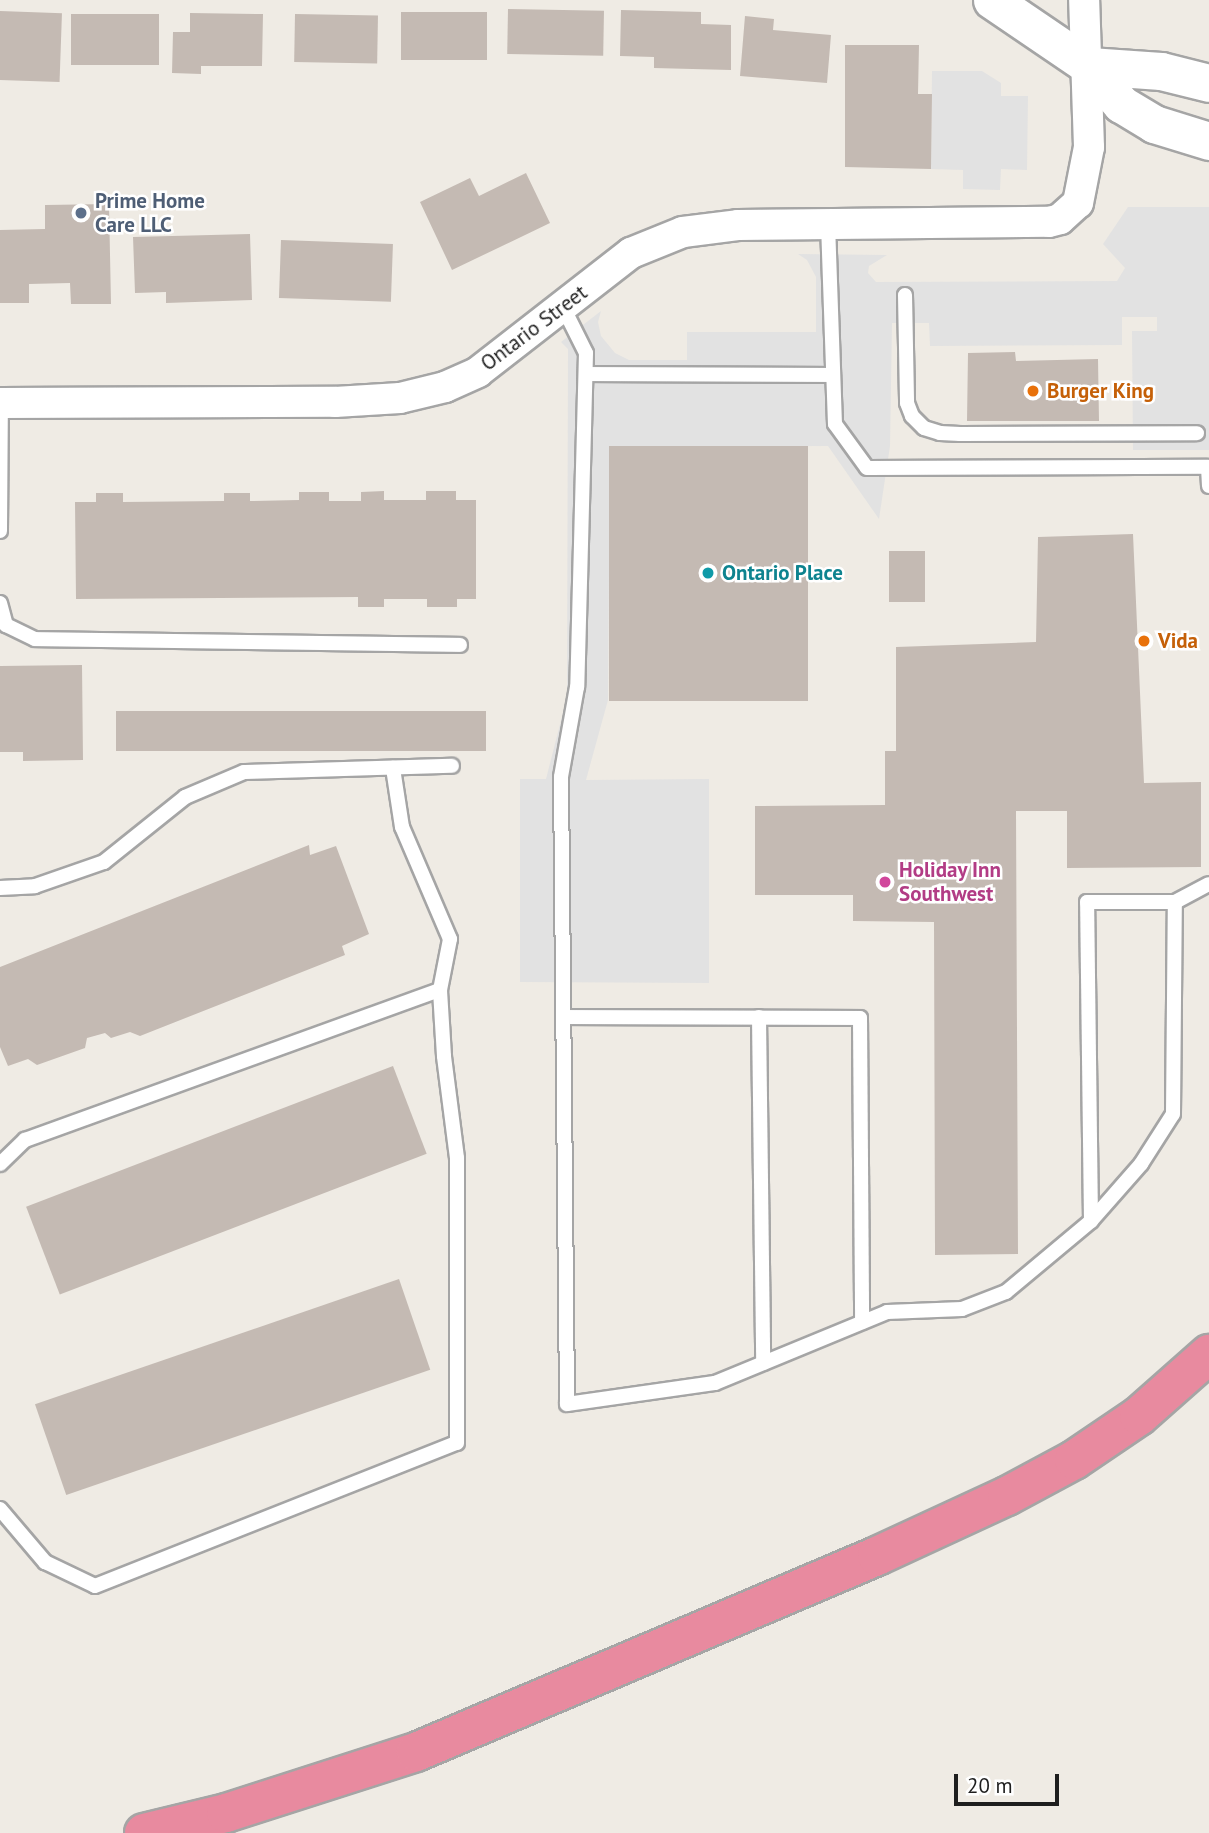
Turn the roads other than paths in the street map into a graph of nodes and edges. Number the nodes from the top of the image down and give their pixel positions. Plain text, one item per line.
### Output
1 (992, 0) edge
2 (1084, 0) edge
3 (1089, 66) junction
4 (1209, 83) edge
5 (1209, 141) edge
6 (828, 224) junction
7 (905, 295) dead end
8 (563, 307) junction
9 (586, 374) junction
10 (833, 375) junction
11 (1, 403) edge
12 (1197, 433) dead end
13 (1209, 486) edge
14 (0, 531) edge
15 (0, 603) edge
16 (460, 645) dead end
17 (452, 766) dead end
18 (393, 768) junction
19 (1209, 884) edge
20 (0, 888) edge
21 (1175, 902) junction
22 (440, 990) junction
23 (563, 1017) junction
24 (759, 1017) junction
25 (0, 1164) edge
26 (1091, 1221) junction
27 (862, 1322) junction
28 (1209, 1354) edge
29 (763, 1363) junction
30 (0, 1509) edge
31 (144, 1833) edge

1 - 3 street
2 - 3 street, Ontario Street
3 - 4 street
3 - 5 street
3 - 6 street, Ontario Street
6 - 8 street, Ontario Street
6 - 10 lane
7 - 12 lane
8 - 9 lane
8 - 11 street, Ontario Street
9 - 10 lane
9 - 23 lane
10 - 13 lane
11 - 14 lane
15 - 16 lane
17 - 18 lane
18 - 20 lane
18 - 22 lane
19 - 21 lane
21 - 26 lane
21 - 26 lane
22 - 25 lane
22 - 30 lane
23 - 24 lane
23 - 29 lane
24 - 27 lane
24 - 29 lane
26 - 27 lane
27 - 29 lane
28 - 31 highway

